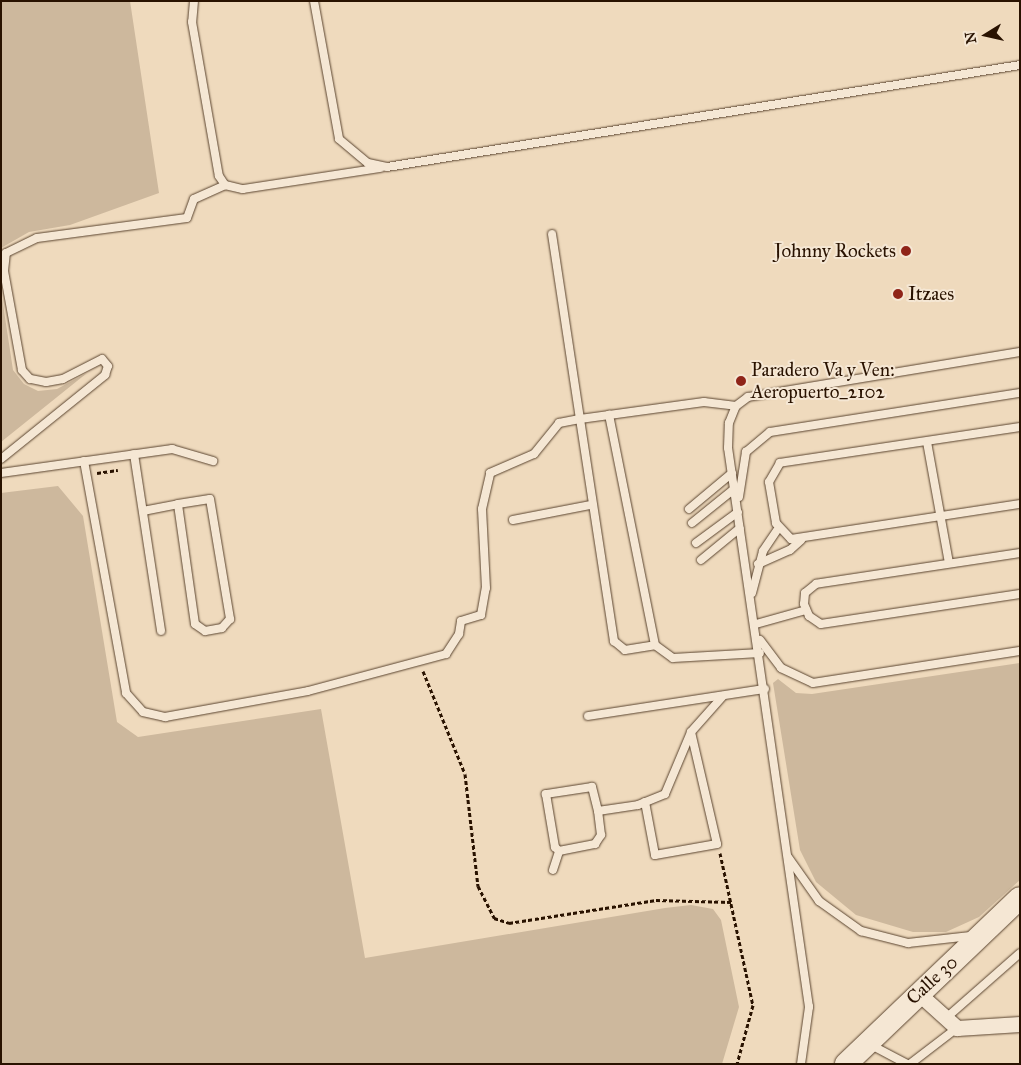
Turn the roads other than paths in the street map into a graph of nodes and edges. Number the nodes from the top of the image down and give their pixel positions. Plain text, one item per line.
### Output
1 (194, 1) edge
2 (314, 1) edge
3 (320, 1) edge
4 (316, 14) junction
5 (1020, 65) edge
6 (387, 167) junction
7 (225, 185) junction
8 (552, 234) dead end
9 (2, 271) edge
10 (1020, 352) edge
11 (1020, 393) edge
12 (736, 406) junction
13 (609, 415) junction
14 (580, 419) junction
15 (1020, 427) edge
16 (927, 442) junction
17 (134, 454) junction
18 (1, 459) edge
19 (84, 461) junction
20 (213, 461) dead end
21 (1, 473) edge
22 (732, 473) junction
23 (734, 489) junction
24 (178, 504) junction
25 (1020, 504) edge
26 (590, 505) junction
27 (689, 509) dead end
28 (143, 511) junction
29 (738, 515) junction
30 (942, 517) junction
31 (513, 520) dead end
32 (692, 523) dead end
33 (740, 528) junction
34 (778, 529) junction
35 (801, 540) junction
36 (696, 543) dead end
37 (1020, 553) edge
38 (701, 560) dead end
39 (949, 563) junction
40 (758, 564) junction
41 (1020, 594) edge
42 (751, 596) junction
43 (806, 610) junction
44 (756, 624) junction
45 (161, 631) dead end
46 (758, 637) junction
47 (655, 645) junction
48 (1020, 652) edge
49 (760, 653) junction
50 (765, 689) junction
51 (723, 696) junction
52 (588, 716) dead end
53 (691, 732) junction
54 (646, 802) junction
55 (598, 811) junction
56 (559, 851) junction
57 (786, 853) junction
58 (553, 870) dead end
59 (1020, 898) edge
60 (980, 935) junction
61 (1020, 953) edge
62 (917, 992) junction
63 (952, 1023) junction
64 (1020, 1024) edge
65 (867, 1043) junction
66 (801, 1064) edge
67 (846, 1064) edge
68 (907, 1064) edge
69 (910, 1064) edge

1 - 7 lane
2 - 4 lane
3 - 4 lane
4 - 6 lane
5 - 6 lane
6 - 7 lane
7 - 9 lane
8 - 14 lane
9 - 18 lane
10 - 12 lane
11 - 29 lane
12 - 13 lane
12 - 22 lane
13 - 14 lane
13 - 47 lane
14 - 19 lane
14 - 26 lane
15 - 16 lane
16 - 30 lane
16 - 34 lane
17 - 19 lane
17 - 20 lane
17 - 28 lane
19 - 21 lane
22 - 23 lane
22 - 27 lane
23 - 29 lane
23 - 32 lane
24 - 24 lane
24 - 28 lane
25 - 30 lane
26 - 31 lane
26 - 47 lane
28 - 45 lane
29 - 33 lane
29 - 36 lane
30 - 35 lane
30 - 39 lane
33 - 38 lane
33 - 42 lane
34 - 35 lane
34 - 40 lane
35 - 40 lane
37 - 39 lane
39 - 43 lane
40 - 42 lane
41 - 43 lane
42 - 44 lane
43 - 44 lane
44 - 46 lane
46 - 48 lane
46 - 49 lane
47 - 49 lane
49 - 50 lane
50 - 51 lane
50 - 57 lane
51 - 52 lane
51 - 53 lane
53 - 54 lane
53 - 54 lane
54 - 55 lane
55 - 56 lane
55 - 56 lane
56 - 58 lane
57 - 60 lane
57 - 66 lane
59 - 60 street, Calle 30
60 - 62 street, Calle 30
61 - 63 lane
62 - 63 street
62 - 65 street, Calle 30
63 - 64 street
63 - 69 lane
65 - 67 street, Calle 30
65 - 68 lane

